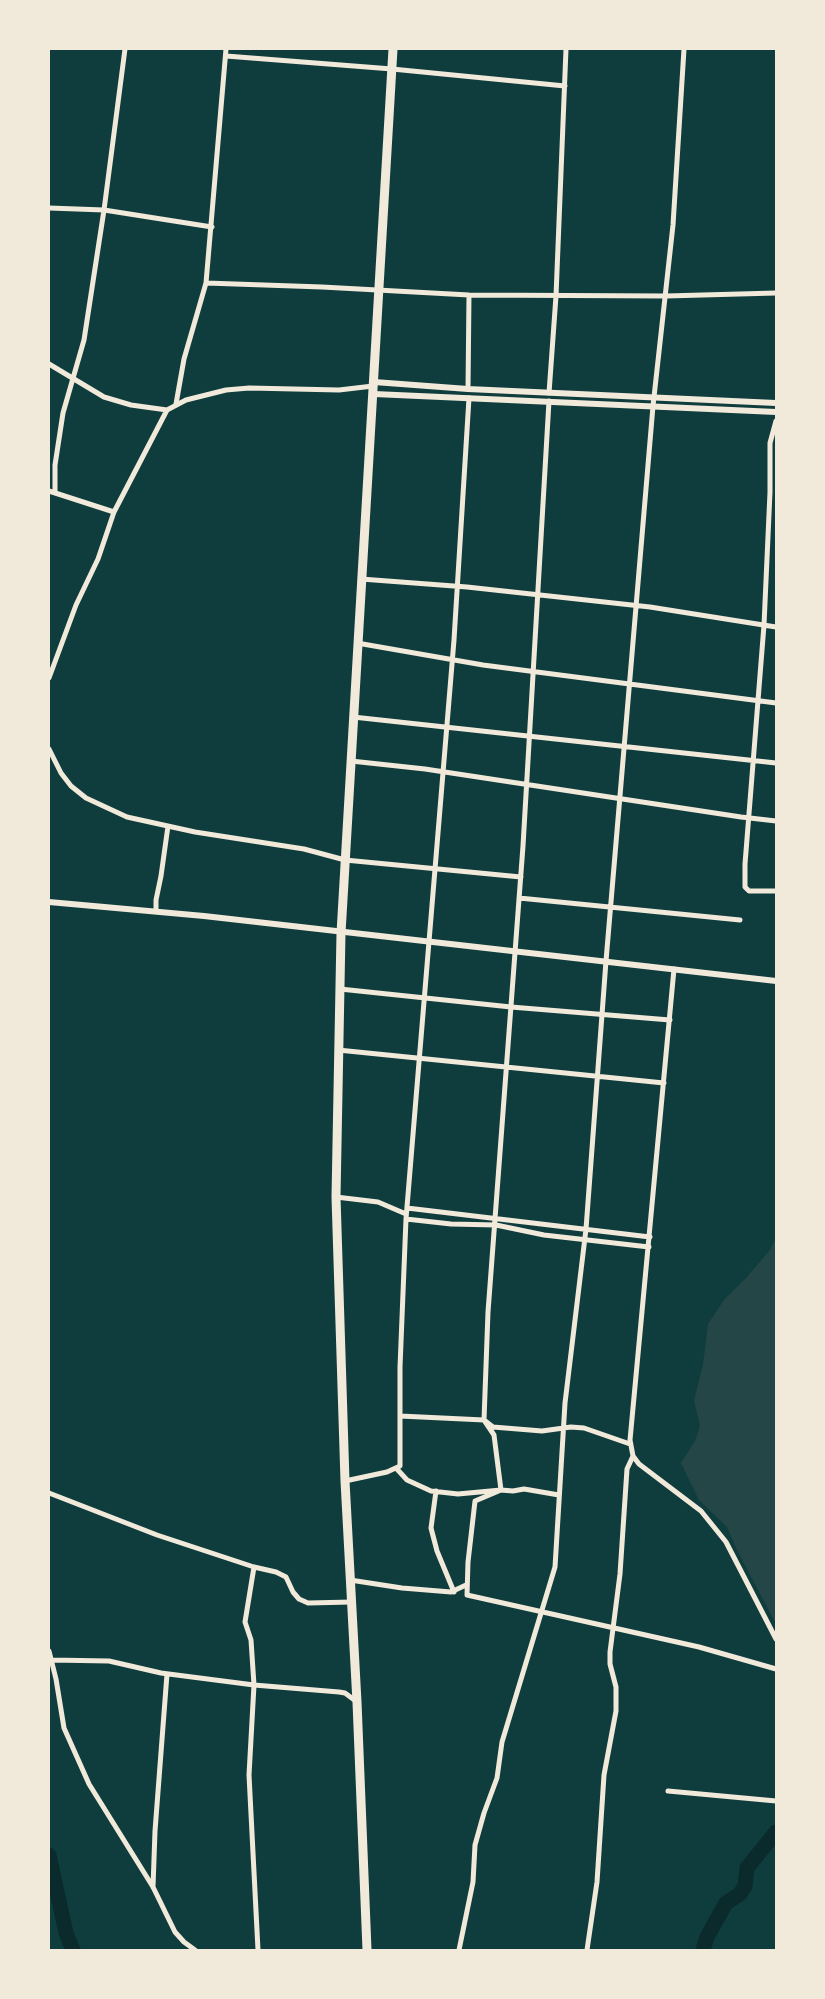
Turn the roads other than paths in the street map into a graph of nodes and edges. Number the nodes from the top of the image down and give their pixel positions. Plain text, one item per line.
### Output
1 (125, 49) edge
2 (226, 49) edge
3 (393, 49) edge
4 (566, 49) edge
5 (684, 49) edge
6 (226, 56) junction
7 (392, 69) junction
8 (564, 86) junction
9 (49, 208) edge
10 (104, 210) junction
11 (212, 227) junction
12 (206, 283) junction
13 (378, 290) junction
14 (776, 293) edge
15 (469, 295) junction
16 (556, 296) junction
17 (666, 296) junction
18 (49, 364) edge
19 (73, 379) junction
20 (374, 387) junction
21 (468, 389) junction
22 (549, 393) junction
23 (654, 396) junction
24 (469, 398) junction
25 (549, 401) junction
26 (776, 403) edge
27 (176, 404) junction
28 (652, 406) junction
29 (167, 410) junction
30 (776, 412) edge
31 (776, 421) edge
32 (773, 484) edge
33 (52, 492) edge
34 (114, 512) junction
35 (361, 579) junction
36 (458, 587) junction
37 (537, 595) junction
38 (636, 605) junction
39 (764, 625) junction
40 (776, 627) edge
41 (356, 643) junction
42 (452, 660) junction
43 (533, 671) junction
44 (49, 678) edge
45 (630, 684) junction
46 (758, 701) junction
47 (776, 703) edge
48 (352, 717) junction
49 (447, 728) junction
50 (529, 736) junction
51 (624, 747) junction
52 (49, 749) edge
53 (753, 760) junction
54 (350, 761) junction
55 (776, 763) edge
56 (443, 772) junction
57 (527, 785) junction
58 (620, 799) junction
59 (749, 818) junction
60 (776, 821) edge
61 (168, 826) junction
62 (344, 860) junction
63 (435, 869) junction
64 (521, 877) junction
65 (776, 891) edge
66 (519, 898) junction
67 (49, 902) edge
68 (610, 907) junction
69 (156, 911) junction
70 (740, 920) dead end
71 (341, 933) junction
72 (429, 942) junction
73 (515, 952) junction
74 (606, 961) junction
75 (674, 969) junction
76 (776, 981) edge
77 (340, 989) junction
78 (424, 998) junction
79 (511, 1007) junction
80 (602, 1015) junction
81 (670, 1020) junction
82 (338, 1050) junction
83 (419, 1058) junction
84 (507, 1067) junction
85 (597, 1076) junction
86 (664, 1082) junction
87 (336, 1197) junction
88 (406, 1214) junction
89 (452, 1214) junction
90 (496, 1219) junction
91 (451, 1224) junction
92 (546, 1224) junction
93 (496, 1226) junction
94 (586, 1229) junction
95 (544, 1235) junction
96 (650, 1236) junction
97 (585, 1240) junction
98 (649, 1248) junction
99 (400, 1416) junction
100 (484, 1420) junction
101 (564, 1428) junction
102 (630, 1444) junction
103 (633, 1456) junction
104 (396, 1468) junction
105 (345, 1481) junction
106 (502, 1490) junction
107 (436, 1491) junction
108 (49, 1493) edge
109 (559, 1495) junction
110 (254, 1566) junction
111 (350, 1580) junction
112 (466, 1584) junction
113 (454, 1592) junction
114 (352, 1602) junction
115 (540, 1611) junction
116 (613, 1627) junction
117 (776, 1639) edge
118 (49, 1651) edge
119 (51, 1660) junction
120 (776, 1669) edge
121 (167, 1674) junction
122 (254, 1685) junction
123 (357, 1702) junction
124 (668, 1791) dead end
125 (776, 1801) edge
126 (153, 1887) junction
127 (195, 1950) edge
128 (258, 1950) edge
129 (367, 1950) edge
130 (459, 1950) edge
131 (587, 1950) edge

1 - 10 street
2 - 6 street
3 - 7 highway
4 - 8 street
5 - 17 street
6 - 7 street
6 - 11 street
7 - 8 street
7 - 13 highway
8 - 16 street
9 - 10 street
10 - 11 street
10 - 19 street
11 - 12 street
12 - 13 street
12 - 27 street
13 - 15 street
13 - 20 highway
14 - 17 street
15 - 16 street
15 - 21 street
16 - 17 street
16 - 22 street
17 - 23 street
18 - 19 street
19 - 29 street
19 - 33 street
20 - 21 street
20 - 24 street
20 - 27 street
20 - 35 highway
21 - 22 street
22 - 23 street
23 - 26 street
23 - 28 street
24 - 25 street
24 - 36 street
25 - 28 street
25 - 37 street
27 - 29 street
28 - 30 street
28 - 38 street
29 - 34 street
31 - 32 street
32 - 39 street
33 - 34 street
34 - 44 street
35 - 36 street
35 - 41 highway
36 - 37 street
36 - 42 street
37 - 38 street
37 - 43 street
38 - 39 street
38 - 45 street
39 - 40 street
39 - 46 street
41 - 42 street
41 - 48 highway
42 - 43 street
42 - 49 street
43 - 45 street
43 - 50 street
45 - 46 street
45 - 51 street
46 - 47 street
46 - 53 street
48 - 49 street
48 - 54 highway
49 - 50 street
49 - 56 street
50 - 51 street
50 - 57 street
51 - 53 street
51 - 58 street
52 - 61 street
53 - 55 street
53 - 59 street
54 - 56 street
54 - 62 highway
56 - 57 street
56 - 63 street
57 - 58 street
57 - 64 street
58 - 59 street
58 - 68 street
59 - 60 street
59 - 65 street
61 - 62 street
61 - 69 street
62 - 63 street
62 - 71 highway
63 - 64 street
63 - 72 street
64 - 66 street
66 - 68 street
66 - 73 street
67 - 69 street
68 - 70 street
68 - 74 street
69 - 71 street
71 - 72 street
71 - 77 highway
72 - 73 street
72 - 78 street
73 - 74 street
73 - 79 street
74 - 75 street
74 - 80 street
75 - 76 street
75 - 81 street
77 - 78 street
77 - 82 highway
78 - 79 street
78 - 83 street
79 - 80 street
79 - 84 street
80 - 81 street
80 - 85 street
81 - 86 street
82 - 83 street
82 - 87 highway
83 - 84 street
83 - 88 street
84 - 85 street
84 - 90 street
85 - 86 street
85 - 94 street
86 - 96 street
87 - 88 street
87 - 105 highway
88 - 89 street
88 - 91 street
88 - 99 street
89 - 90 street
89 - 91 street
90 - 92 street
90 - 93 street
91 - 93 street
92 - 94 street
92 - 95 street
93 - 95 street
93 - 100 street
94 - 96 street
94 - 97 street
95 - 97 street
96 - 98 street
97 - 98 street
97 - 101 street
98 - 102 street
99 - 100 street
99 - 104 street
100 - 101 street
100 - 106 street
101 - 102 street
101 - 109 street
102 - 103 street
103 - 116 street
103 - 117 street
104 - 105 street
104 - 107 street
105 - 111 highway
106 - 107 street
106 - 109 street
106 - 112 street
107 - 113 street
108 - 110 street
109 - 115 street
110 - 114 street
110 - 122 street
111 - 113 street
111 - 114 highway
112 - 113 street
112 - 115 street
114 - 123 highway
115 - 116 street
115 - 130 street
116 - 120 street
116 - 131 street
118 - 119 street
119 - 121 street
119 - 126 street
121 - 122 street
121 - 126 street
122 - 123 street
122 - 128 street
123 - 129 highway
124 - 125 street
126 - 127 street

